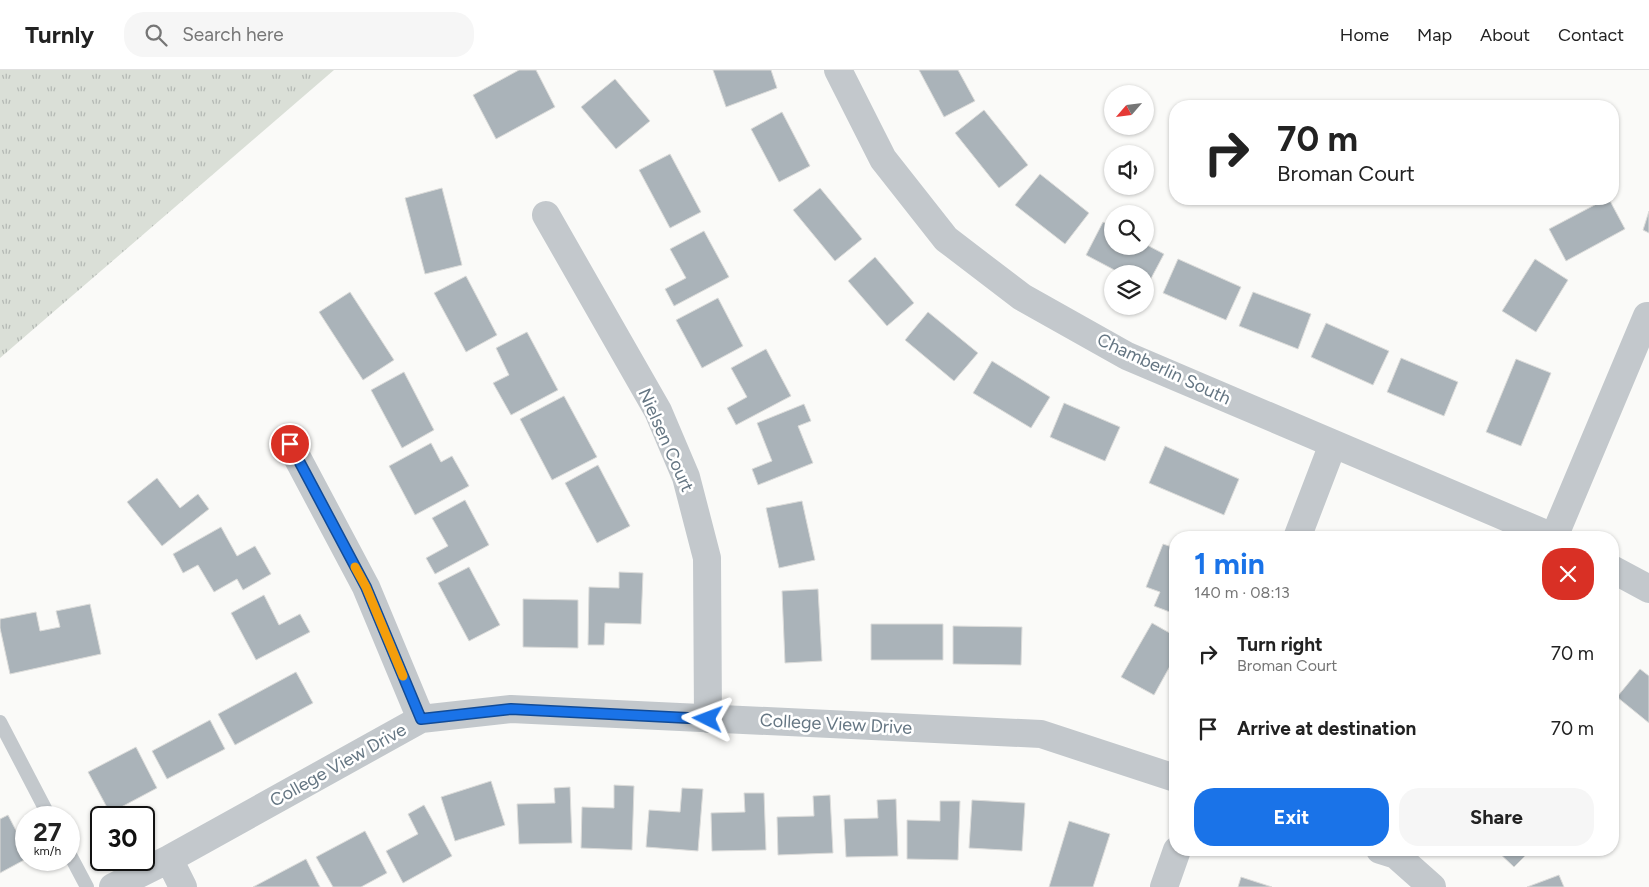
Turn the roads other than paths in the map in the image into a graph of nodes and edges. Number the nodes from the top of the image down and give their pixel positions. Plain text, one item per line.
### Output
1 (838, 70) edge
2 (546, 216) dead end
3 (1647, 316) dead end
4 (290, 444) dead end
5 (1333, 444) junction
6 (1300, 531) edge
7 (1541, 531) edge
8 (1557, 531) edge
9 (1619, 573) edge
10 (1649, 589) edge
11 (421, 719) junction
12 (708, 719) junction
13 (0, 722) edge
14 (1169, 776) edge
15 (44, 806) edge
16 (1175, 856) edge
17 (1397, 856) edge
18 (169, 859) junction
19 (78, 871) edge
20 (86, 887) edge
21 (113, 887) edge
22 (183, 887) edge
23 (1164, 887) edge
24 (1432, 887) edge

1 - 5 street, Chamberlin South
2 - 12 street, Nielsen Court
3 - 8 street
4 - 11 street
5 - 6 street
5 - 7 street, Chamberlin South
9 - 10 street
11 - 12 street, College View Drive
11 - 18 street, College View Drive
12 - 14 street, College View Drive
13 - 15 lane
16 - 23 street
17 - 24 street
18 - 21 street, College View Drive
18 - 22 street
19 - 20 lane

